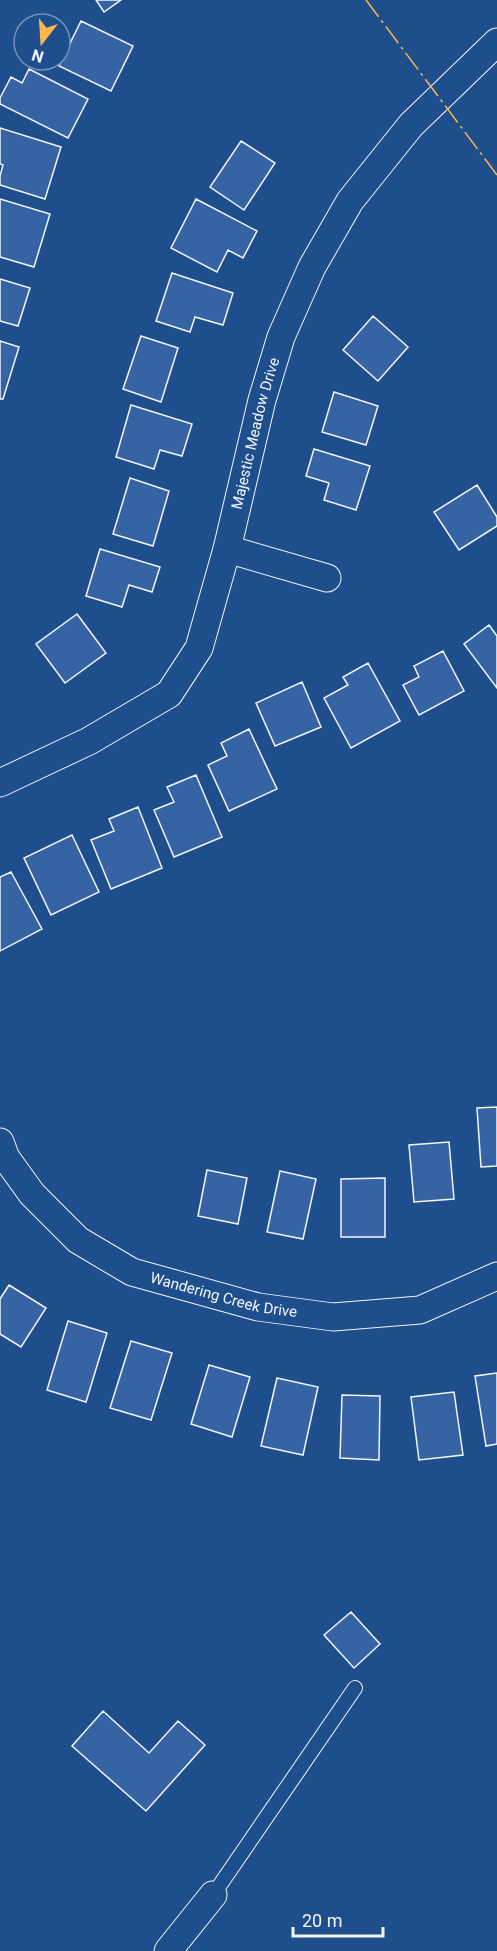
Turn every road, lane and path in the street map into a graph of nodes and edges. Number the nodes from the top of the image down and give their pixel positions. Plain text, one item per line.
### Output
1 (497, 42) edge
2 (227, 549) junction
3 (327, 578) dead end
4 (0, 783) edge
5 (0, 1142) edge
6 (497, 1276) edge
7 (355, 1688) dead end
8 (213, 1895) joint
9 (168, 1951) edge

1 - 2 street, Majestic Meadow Drive
2 - 3 street
2 - 4 street, Majestic Meadow Drive
5 - 6 street, Wandering Creek Drive
7 - 8 lane
8 - 9 street

